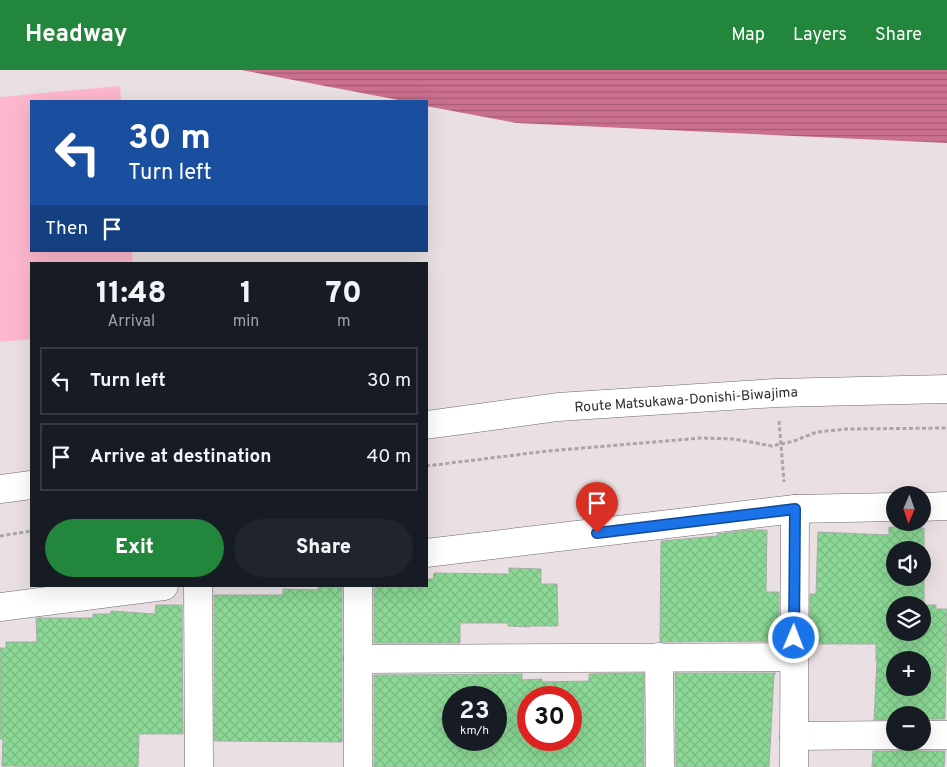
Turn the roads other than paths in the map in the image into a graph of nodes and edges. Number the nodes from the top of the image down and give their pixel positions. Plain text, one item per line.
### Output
1 (947, 389) edge
2 (428, 425) edge
3 (30, 485) edge
4 (0, 489) edge
5 (947, 506) edge
6 (886, 507) edge
7 (931, 507) edge
8 (791, 509) junction
9 (428, 553) edge
10 (156, 587) edge
11 (198, 587) edge
12 (358, 587) edge
13 (0, 607) edge
14 (659, 657) junction
15 (794, 657) junction
16 (358, 659) junction
17 (886, 735) edge
18 (931, 735) edge
19 (947, 735) edge
20 (794, 736) junction
21 (200, 767) edge
22 (358, 767) edge
23 (660, 767) edge
24 (794, 767) edge

1 - 2 street, Route Matsukawa-Donishi-Biwajima
3 - 4 street
5 - 7 street
6 - 8 street
8 - 9 street
8 - 15 street
10 - 13 street
11 - 21 street
12 - 16 street
14 - 15 street
14 - 16 street
14 - 23 street
15 - 20 street
16 - 22 street
17 - 20 street
18 - 19 street
20 - 24 street

